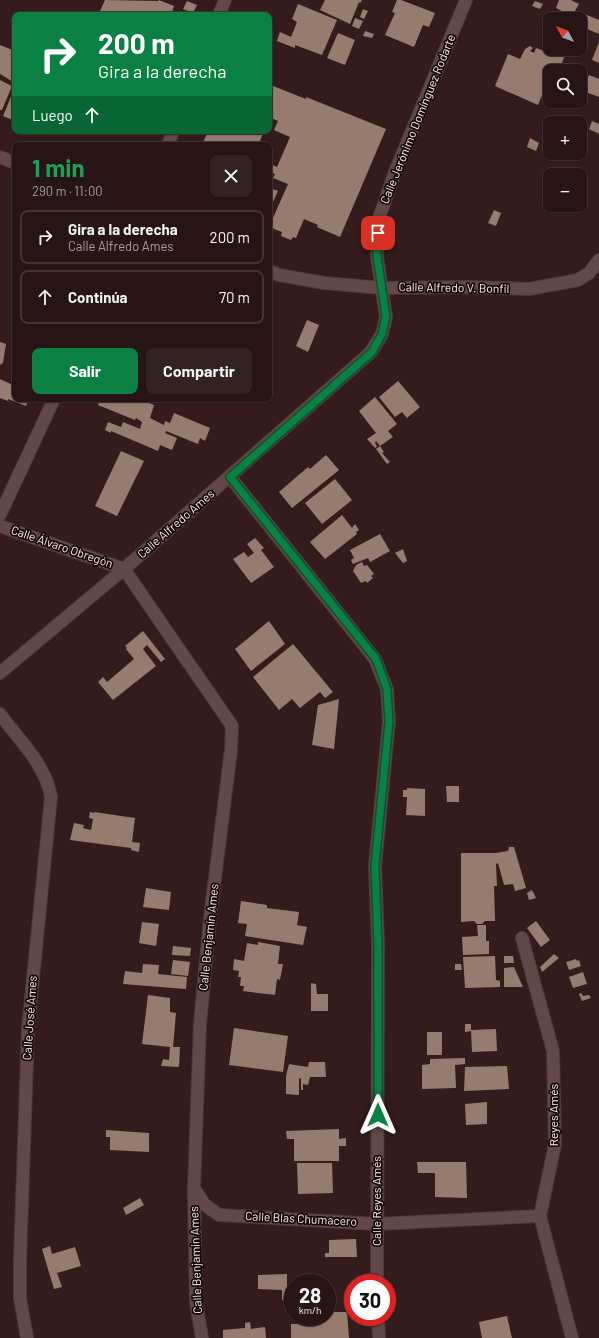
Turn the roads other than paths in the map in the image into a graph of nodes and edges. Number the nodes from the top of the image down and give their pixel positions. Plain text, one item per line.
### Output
1 (225, 0) edge
2 (466, 0) edge
3 (220, 12) edge
4 (0, 157) edge
5 (12, 162) edge
6 (599, 260) edge
7 (272, 272) edge
8 (382, 288) junction
9 (53, 402) edge
10 (230, 477) junction
11 (0, 515) edge
12 (0, 526) edge
13 (124, 569) junction
14 (0, 673) edge
15 (0, 714) edge
16 (522, 938) dead end
17 (194, 1188) junction
18 (540, 1216) junction
19 (377, 1224) junction
20 (377, 1274) edge
21 (378, 1326) edge
22 (27, 1338) edge
23 (202, 1338) edge
24 (379, 1338) edge
25 (572, 1338) edge

1 - 3 street
2 - 8 street, Calle Jerónimo Domínguez Rodarte
4 - 5 street
6 - 8 street, Calle Alfredo V. Bonfil
7 - 8 street, Calle Alfredo V. Bonfil
8 - 10 street, Calle Alfredo Ames
9 - 11 street
10 - 13 street, Calle Alfredo Ames
10 - 19 street, Calle Reyes Amés
12 - 13 street, Calle Álvaro Obregón
13 - 14 street, Calle Alfredo Ames
13 - 17 street, Calle Benjamín Ames
15 - 22 street, Calle José Ames
16 - 18 street, Reyes Amés
17 - 19 street, Calle Blas Chumacero
17 - 23 street, Calle Benjamín Ames
18 - 19 street, Calle Blas Chumacero
18 - 25 street, Reyes Amés
19 - 20 street, Calle Reyes Amés
21 - 24 street

